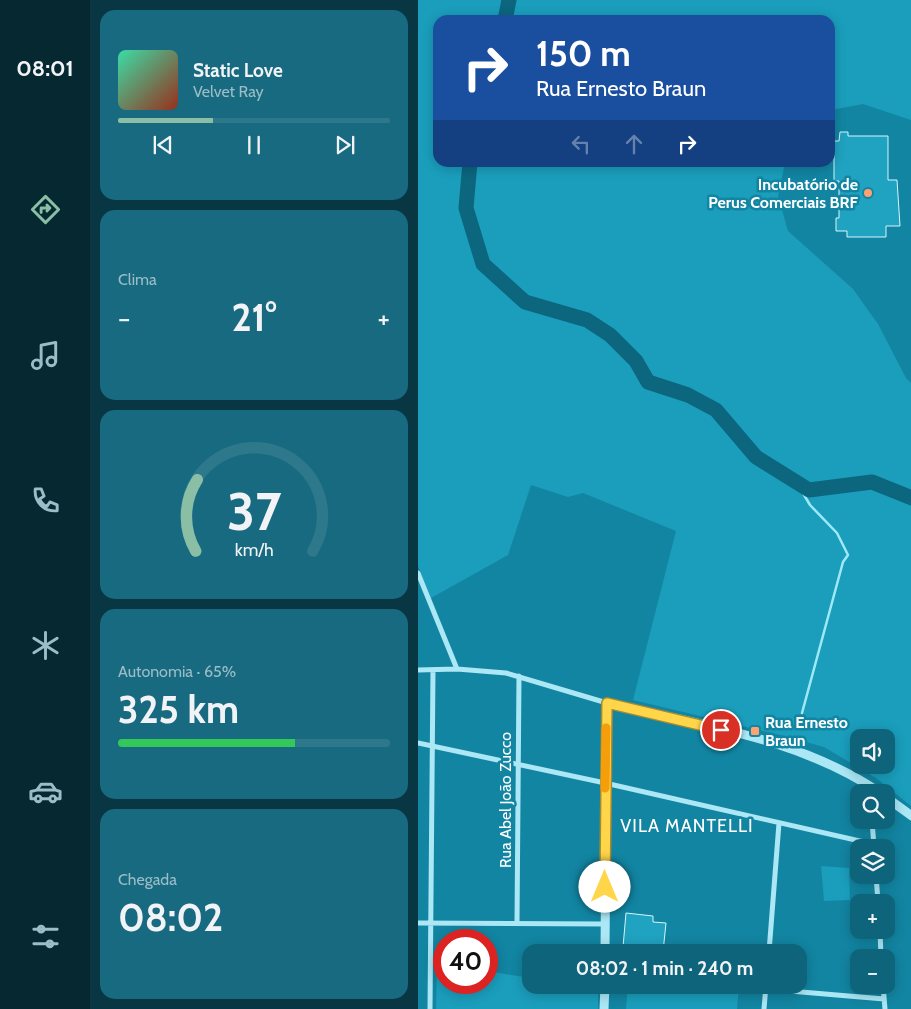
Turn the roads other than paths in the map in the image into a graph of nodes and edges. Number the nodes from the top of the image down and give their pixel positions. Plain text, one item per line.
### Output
1 (418, 573) edge
2 (457, 669) junction
3 (418, 670) edge
4 (433, 670) junction
5 (519, 676) junction
6 (607, 703) junction
7 (418, 744) edge
8 (432, 747) junction
9 (518, 766) junction
10 (605, 783) junction
11 (861, 784) edge
12 (895, 804) edge
13 (912, 816) edge
14 (779, 823) junction
15 (850, 840) edge
16 (418, 923) edge
17 (431, 923) junction
18 (517, 924) junction
19 (605, 924) junction
20 (605, 944) edge
21 (770, 944) edge
22 (807, 991) edge
23 (604, 994) edge
24 (765, 994) edge
25 (884, 994) edge
26 (884, 999) junction
27 (430, 1009) edge
28 (604, 1009) edge
29 (764, 1009) edge
30 (885, 1009) edge

1 - 2 street
2 - 4 street
2 - 5 street
3 - 4 street
4 - 8 street
5 - 6 street
5 - 9 street, Rua Abel João Zucco
6 - 10 street
6 - 11 street
7 - 8 street
8 - 9 street
8 - 17 street
9 - 10 street
9 - 18 street, Rua Abel João Zucco
10 - 14 street
10 - 19 street
12 - 13 street
14 - 15 street
14 - 21 street
16 - 17 street
17 - 18 street
17 - 27 street
18 - 19 street
19 - 20 street
22 - 26 street
23 - 28 street
24 - 29 street
25 - 26 street
26 - 30 street

